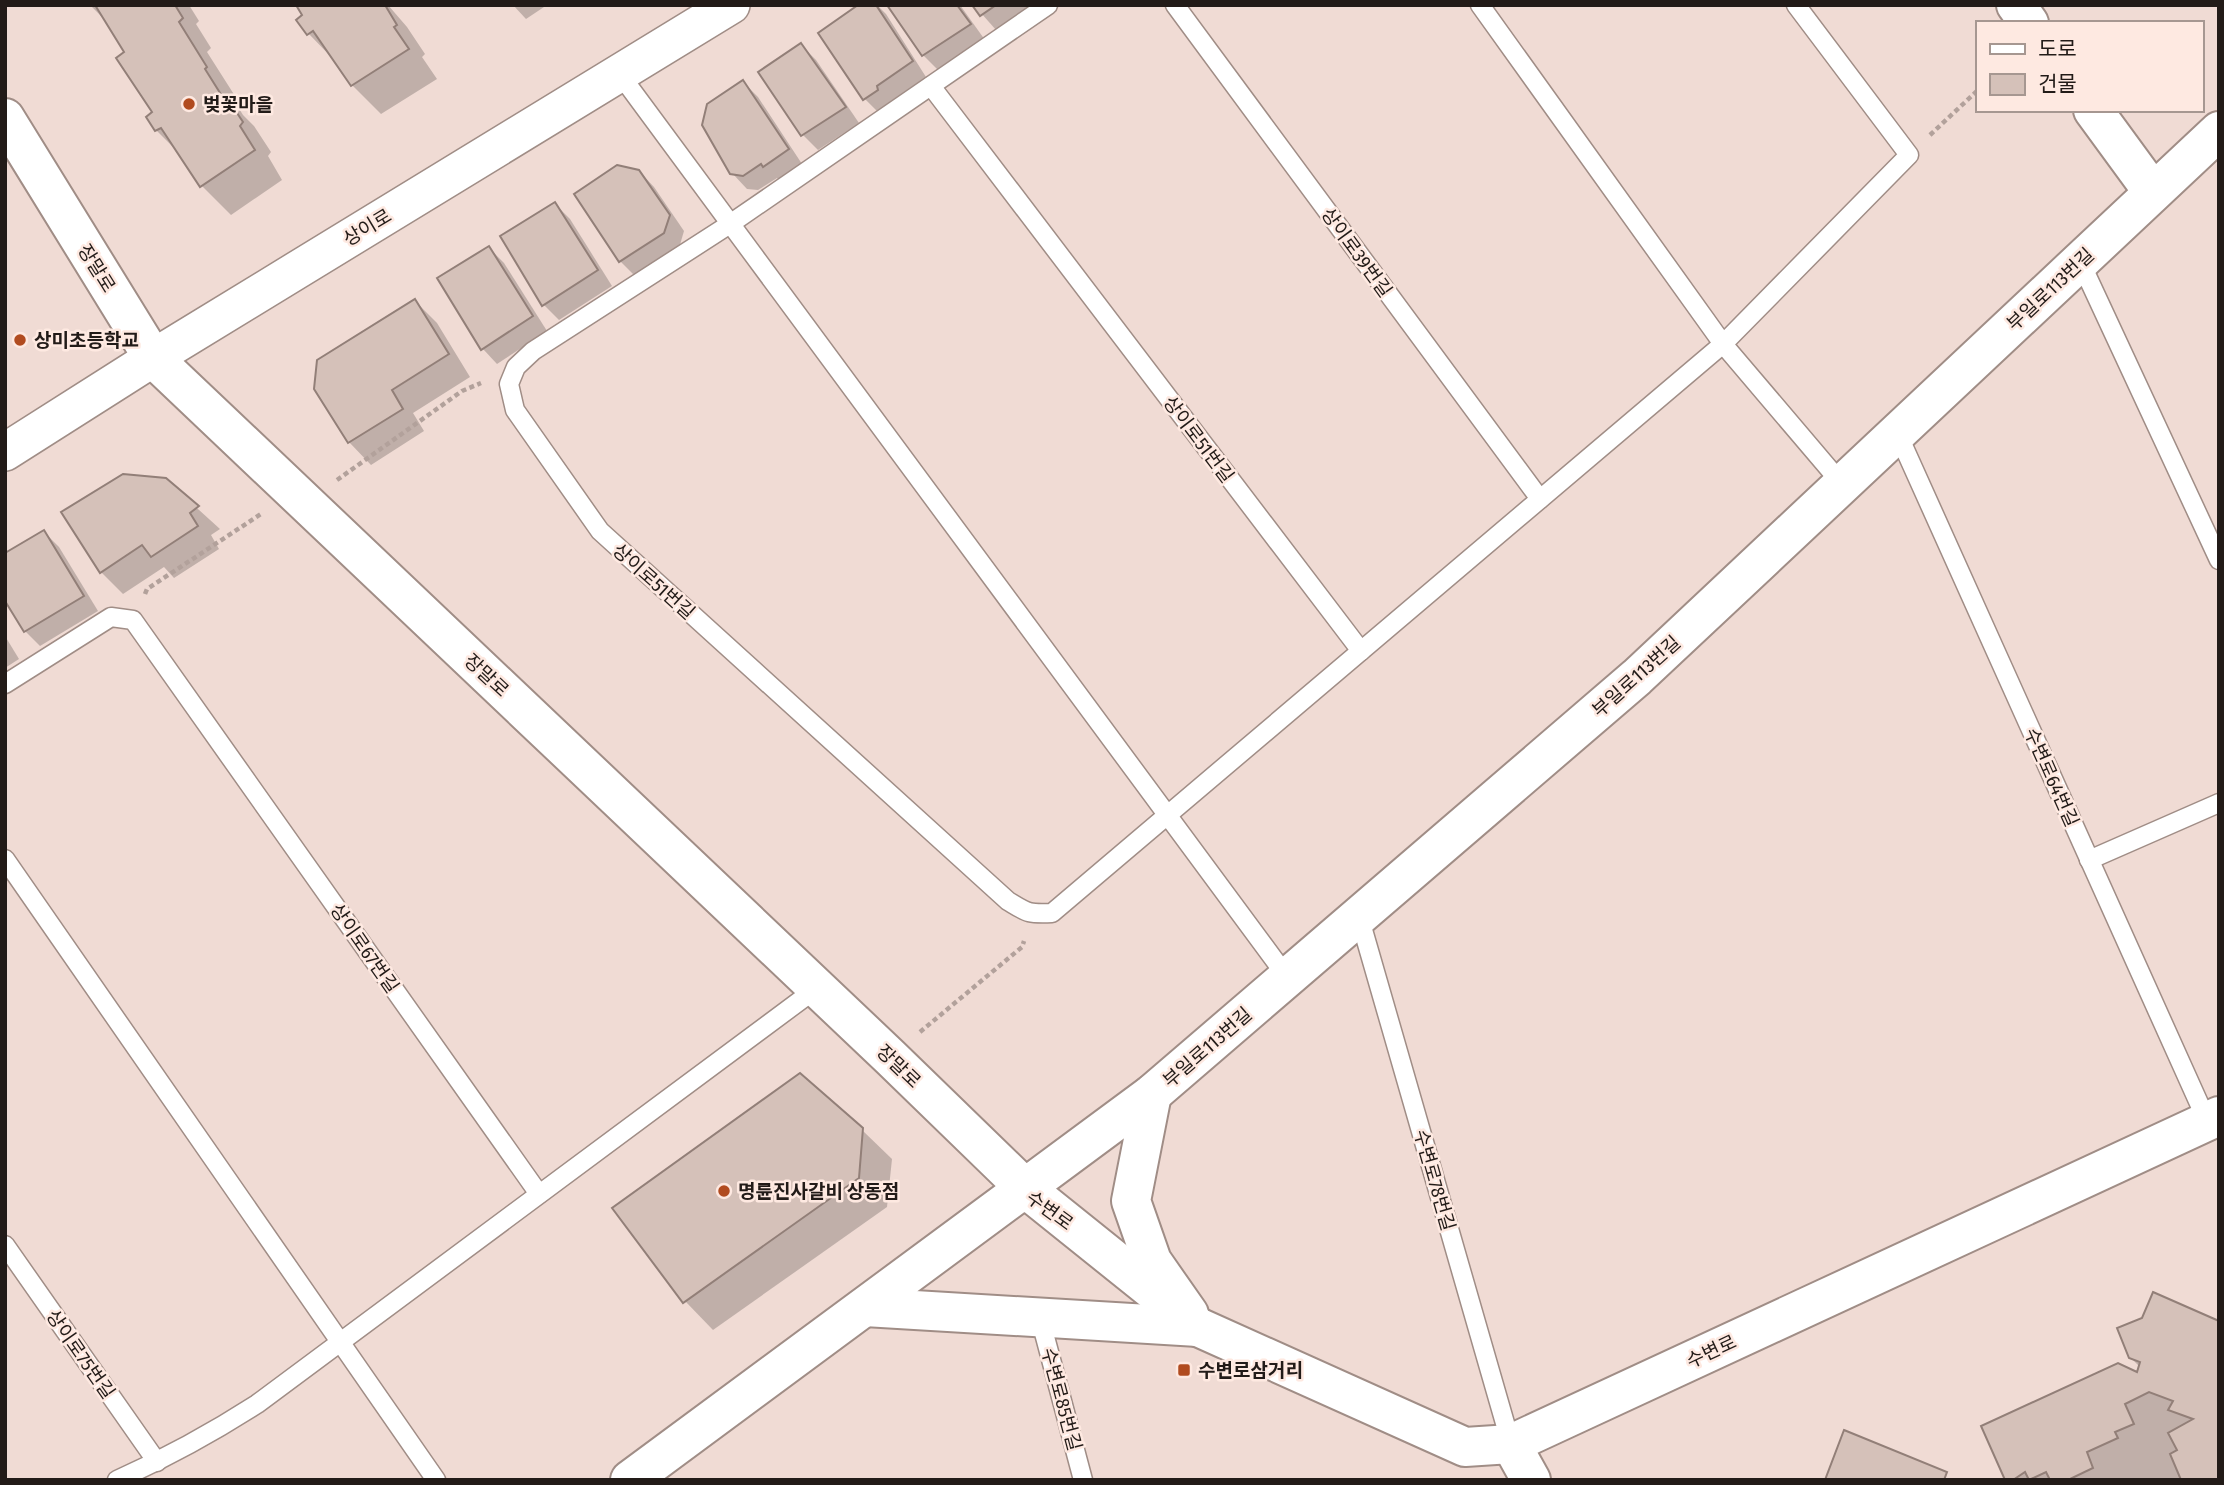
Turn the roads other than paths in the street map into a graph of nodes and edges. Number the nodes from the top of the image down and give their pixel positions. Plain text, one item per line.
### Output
1 (730, 5) edge
2 (1048, 5) edge
3 (1175, 5) edge
4 (1480, 5) edge
5 (1796, 5) edge
6 (2016, 5) edge
7 (2028, 21) edge
8 (619, 73) junction
9 (931, 86) junction
10 (2094, 112) edge
11 (5, 118) edge
12 (2219, 131) edge
13 (2152, 192) junction
14 (730, 225) junction
15 (2080, 261) junction
16 (1723, 344) junction
17 (153, 358) junction
18 (1897, 432) junction
19 (5, 452) edge
20 (1842, 484) junction
21 (1540, 499) junction
22 (2219, 560) edge
23 (1361, 651) junction
24 (5, 684) edge
25 (2219, 803) edge
26 (1167, 816) junction
27 (5, 859) edge
28 (2089, 860) junction
29 (1359, 916) junction
30 (1287, 977) junction
31 (817, 988) junction
32 (1152, 1094) junction
33 (2213, 1119) edge
34 (1025, 1188) junction
35 (539, 1194) junction
36 (5, 1245) edge
37 (865, 1307) junction
38 (1040, 1318) junction
39 (1198, 1327) junction
40 (341, 1342) junction
41 (1511, 1444) junction
42 (157, 1462) junction
43 (117, 1480) edge
44 (436, 1480) edge
45 (630, 1480) edge
46 (1083, 1480) edge
47 (1531, 1480) edge

1 - 8 street, 상이로
2 - 9 lane
3 - 21 lane, 상이로39번길
4 - 16 lane
5 - 16 lane
6 - 7 street
8 - 14 lane
8 - 17 street, 상이로
9 - 14 lane
9 - 23 lane, 상이로51번길
10 - 13 street
11 - 17 street, 장말로
12 - 13 street, 부일로113번길
13 - 15 street, 부일로113번길
14 - 26 lane
14 - 26 lane, 상이로51번길
15 - 18 street, 부일로113번길
15 - 22 lane
16 - 20 lane
16 - 21 lane
17 - 19 street, 상이로
17 - 31 street, 장말로
18 - 20 street, 부일로113번길
18 - 28 lane, 수변로64번길
20 - 29 street, 부일로113번길
21 - 23 lane
23 - 26 lane
24 - 35 lane, 상이로67번길
25 - 28 lane
26 - 30 lane
27 - 40 lane
28 - 33 lane, 수변로64번길
29 - 30 street, 부일로113번길
29 - 41 lane, 수변로78번길
30 - 32 street, 부일로113번길
31 - 34 street, 장말로
31 - 35 lane
32 - 34 street, 부일로113번길
32 - 39 street
33 - 41 street, 수변로
34 - 37 street, 수변로
34 - 39 street, 수변로
35 - 40 lane
36 - 42 lane, 상이로75번길
37 - 38 street, 수변로
37 - 45 street, 수변로
38 - 39 street, 수변로
38 - 46 lane, 수변로85번길
39 - 41 street, 수변로
40 - 42 lane
40 - 44 lane
41 - 47 street
42 - 43 lane

